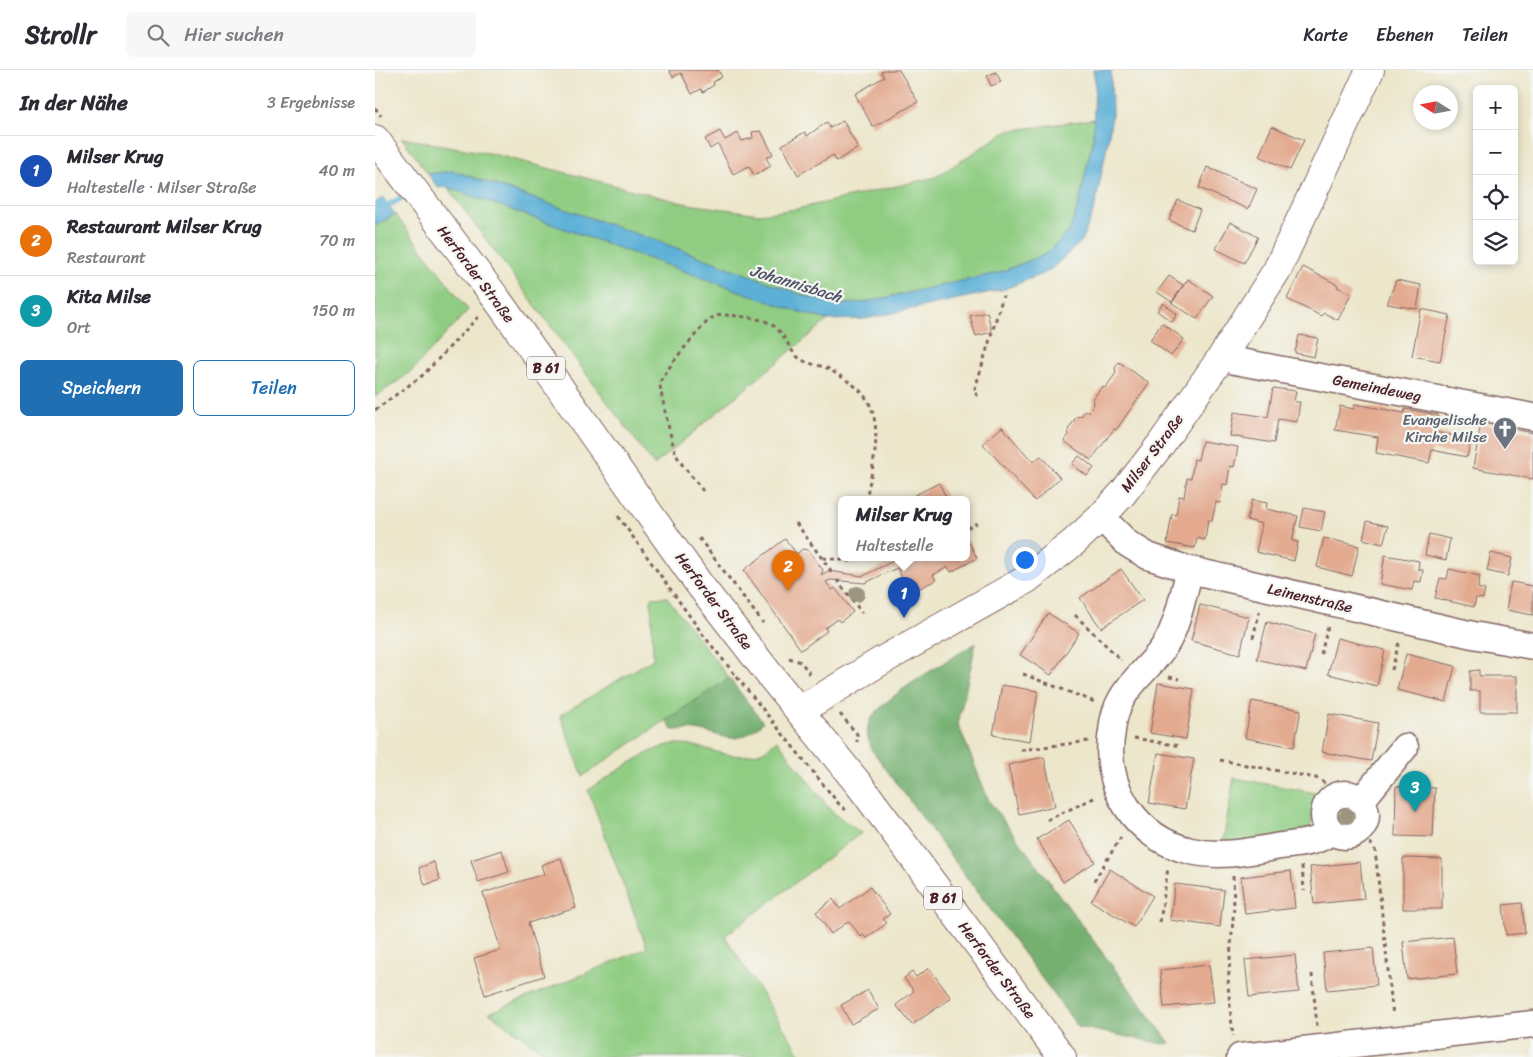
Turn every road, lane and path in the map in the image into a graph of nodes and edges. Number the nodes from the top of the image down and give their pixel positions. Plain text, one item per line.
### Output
1 (1370, 70) edge
2 (375, 139) edge
3 (1003, 296) dead end
4 (496, 298) junction
5 (1223, 355) junction
6 (978, 396) dead end
7 (375, 410) edge
8 (1533, 417) edge
9 (703, 491) dead end
10 (867, 496) edge
11 (1101, 517) junction
12 (796, 523) dead end
13 (977, 523) dead end
14 (970, 526) edge
15 (822, 558) junction
16 (838, 560) edge
17 (1190, 570) junction
18 (832, 572) dead end
19 (837, 580) dead end
20 (1266, 588) junction
21 (1334, 603) junction
22 (862, 613) dead end
23 (1075, 615) dead end
24 (1404, 620) junction
25 (1253, 638) dead end
26 (1533, 646) edge
27 (1321, 654) dead end
28 (1392, 670) dead end
29 (1023, 674) dead end
30 (1138, 677) junction
31 (799, 711) junction
32 (1113, 728) junction
33 (1180, 746) dead end
34 (1405, 747) dead end
35 (1021, 750) dead end
36 (1220, 760) dead end
37 (1115, 787) junction
38 (1335, 796) junction
39 (1361, 801) junction
40 (1135, 816) junction
41 (1047, 820) dead end
42 (1361, 829) junction
43 (1331, 831) junction
44 (1171, 844) junction
45 (1230, 854) junction
46 (1094, 881) dead end
47 (1160, 922) dead end
48 (1312, 974) dead end
49 (1533, 1024) edge
50 (1395, 1040) junction
51 (1237, 1048) edge
52 (1320, 1048) junction
53 (1062, 1057) edge

1 - 5 main road, Milser Straße
2 - 4 main road, Herforder Straße / B 61
3 - 6 path
4 - 7 path
4 - 31 main road, Herforder Straße / B 61
5 - 8 street, Gemeindeweg
5 - 11 main road, Milser Straße
9 - 10 path
11 - 17 street, Leinenstraße
11 - 31 main road, Milser Straße
12 - 15 path
13 - 14 path
15 - 16 path
15 - 18 path
17 - 20 street, Leinenstraße
17 - 30 street
19 - 22 path
20 - 21 street, Leinenstraße
20 - 25 path
21 - 24 street, Leinenstraße
21 - 27 path
23 - 30 path
24 - 26 street, Leinenstraße
24 - 28 path
29 - 32 path
30 - 32 street
31 - 53 main road, Herforder Straße / B 61
32 - 33 path
32 - 35 path
32 - 37 street
34 - 39 street
36 - 38 path
37 - 40 street
37 - 41 path
38 - 39 street
38 - 43 street
39 - 42 street
40 - 44 street
40 - 46 path
42 - 43 street
42 - 50 path
43 - 45 street
44 - 45 street
44 - 47 path
45 - 51 path
48 - 52 path
49 - 50 street
50 - 52 street
51 - 52 street

